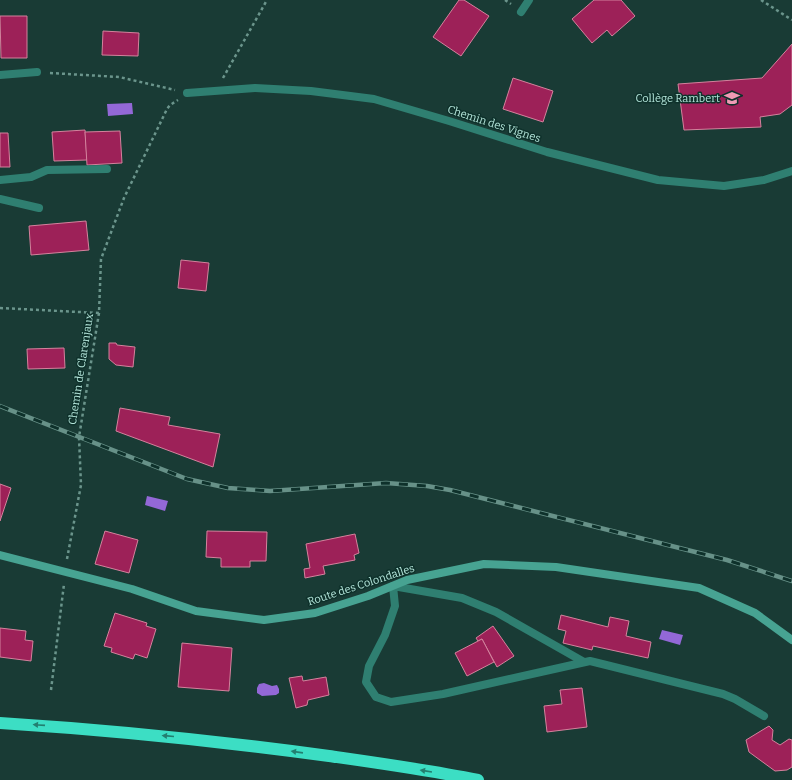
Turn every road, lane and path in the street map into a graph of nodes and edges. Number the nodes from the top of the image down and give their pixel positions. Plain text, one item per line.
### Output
1 (267, 0) edge
2 (530, 0) edge
3 (761, 0) edge
4 (521, 12) dead end
5 (792, 20) edge
6 (37, 72) joint
7 (0, 75) edge
8 (220, 82) dead end
9 (187, 93) junction
10 (107, 168) dead end
11 (792, 171) edge
12 (0, 180) edge
13 (0, 199) edge
14 (39, 208) dead end
15 (0, 308) edge
16 (99, 313) junction
17 (0, 555) edge
18 (65, 572) junction
19 (393, 586) junction
20 (792, 640) edge
21 (584, 662) junction
22 (51, 690) dead end
23 (764, 716) dead end
24 (0, 723) edge
25 (478, 780) edge

1 - 8 path
2 - 4 street
3 - 5 path
6 - 7 street
6 - 9 path
9 - 11 street, Chemin des Vignes
9 - 16 path, Chemin de Clarenjaux
10 - 12 street
13 - 14 street
15 - 16 path
16 - 18 path, Chemin de Clarenjaux
17 - 18 street, Route des Colondalles
18 - 19 street, Route des Colondalles
18 - 22 path, Chemin de Clarenjaux
19 - 20 street, Route des Colondalles
19 - 21 street
19 - 21 street
21 - 23 street
25 -> 24 highway

